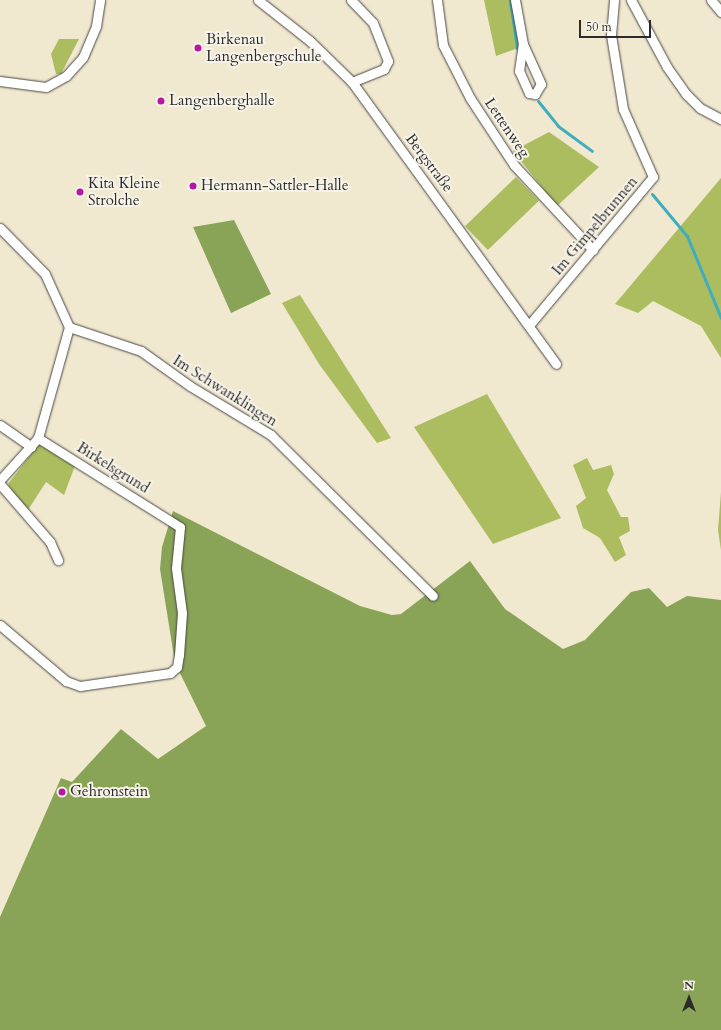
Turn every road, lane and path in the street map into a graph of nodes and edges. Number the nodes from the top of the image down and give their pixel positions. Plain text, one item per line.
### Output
1 (100, 0) edge
2 (258, 0) edge
3 (351, 0) edge
4 (437, 0) edge
5 (514, 0) edge
6 (614, 0) edge
7 (631, 0) edge
8 (711, 0) edge
9 (721, 12) edge
10 (523, 44) junction
11 (0, 81) edge
12 (352, 82) junction
13 (721, 118) edge
14 (0, 228) edge
15 (593, 250) junction
16 (530, 324) junction
17 (69, 327) junction
18 (556, 364) dead end
19 (0, 425) edge
20 (38, 438) junction
21 (31, 446) junction
22 (0, 480) edge
23 (0, 484) edge
24 (58, 560) dead end
25 (433, 596) dead end
26 (0, 625) edge

1 - 11 street
2 - 12 street, Bergstraße
3 - 12 street
4 - 15 street, Lettenweg
5 - 10 street
6 - 15 street, Im Gimpelbrunnen
7 - 13 street
8 - 9 street
10 - 10 street
12 - 16 street, Bergstraße
14 - 17 street
15 - 16 street, Im Gimpelbrunnen
16 - 18 street, Bergstraße
17 - 20 street
17 - 25 street, Im Schwanklingen
19 - 21 street
20 - 21 street
20 - 26 street, Birkelsgrund
21 - 22 street
23 - 24 street

